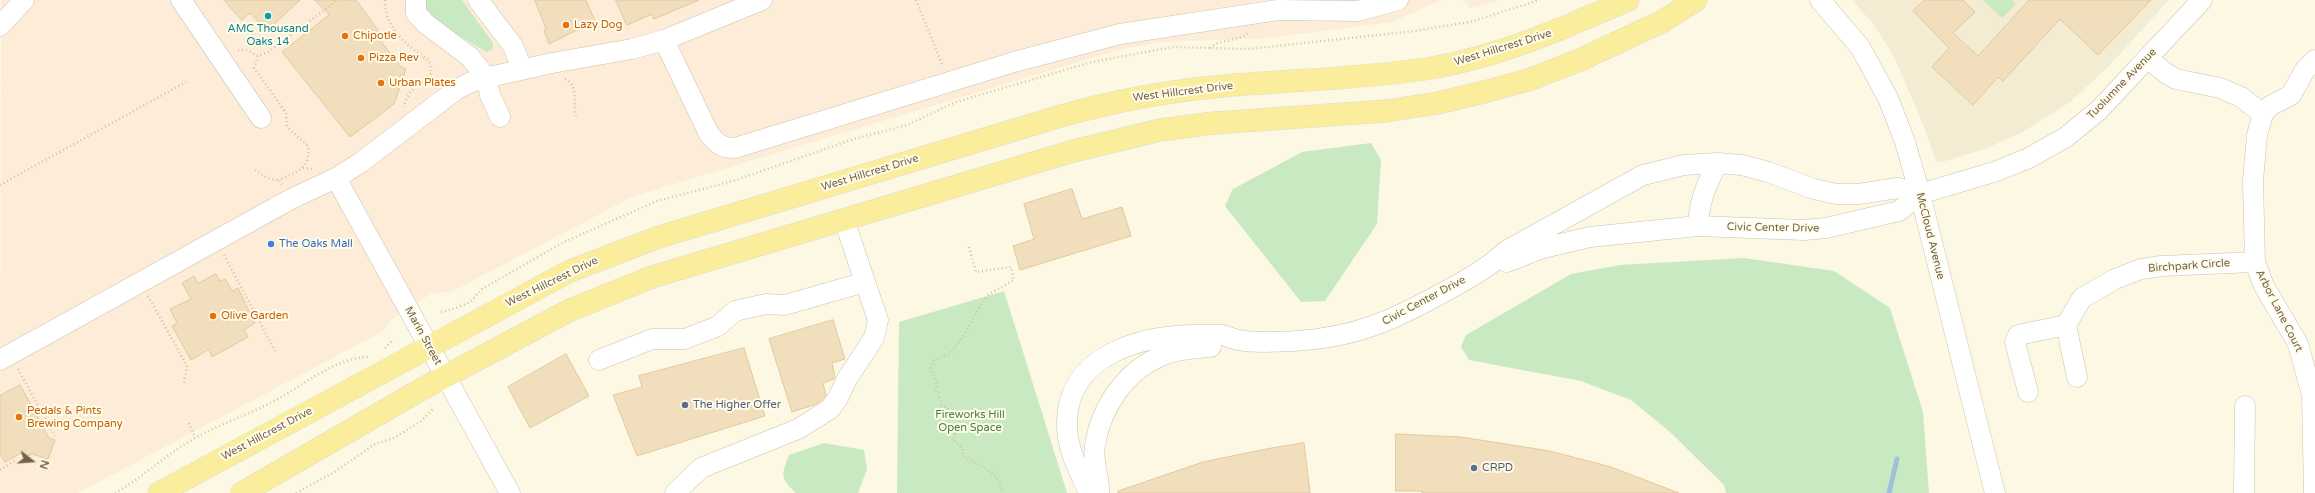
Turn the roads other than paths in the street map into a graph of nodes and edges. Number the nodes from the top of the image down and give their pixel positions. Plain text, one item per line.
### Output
1 (24, 0) edge
2 (181, 0) edge
3 (416, 0) edge
4 (478, 0) edge
5 (762, 0) edge
6 (1398, 0) edge
7 (1628, 0) edge
8 (1696, 0) edge
9 (1820, 0) edge
10 (2202, 0) edge
11 (0, 26) edge
12 (664, 40) junction
13 (2147, 58) junction
14 (2315, 60) edge
15 (522, 69) junction
16 (486, 77) junction
17 (2264, 114) junction
18 (500, 117) dead end
19 (261, 118) dead end
20 (1718, 163) junction
21 (336, 178) junction
22 (1920, 194) junction
23 (844, 220) junction
24 (1698, 226) junction
25 (2255, 262) junction
26 (1488, 267) junction
27 (865, 282) junction
28 (2066, 325) junction
29 (1240, 340) junction
30 (430, 348) junction
31 (599, 360) dead end
32 (8, 363) edge
33 (445, 377) junction
34 (2077, 377) dead end
35 (2028, 392) dead end
36 (2245, 406) dead end
37 (160, 493) edge
38 (242, 493) edge
39 (510, 493) edge
40 (674, 493) edge
41 (1089, 493) edge
42 (1099, 493) edge
43 (1995, 493) edge
44 (2244, 493) edge
45 (2314, 493) edge

1 - 11 street
2 - 19 street
3 - 16 street
4 - 15 street
5 - 12 street
6 - 12 street
7 - 30 main road, West Hillcrest Drive
8 - 23 main road
9 - 22 street, McCloud Avenue
10 - 13 street, Tuolumne Avenue
12 - 15 street
13 - 17 street
13 - 22 street, Tuolumne Avenue
14 - 17 street
15 - 16 street
16 - 18 street
16 - 21 street
17 - 25 street, Arbor Lane Court
20 - 22 street, Civic Center Drive
20 - 24 street
20 - 26 street, Civic Center Drive
21 - 30 street, Marin Street
21 - 32 street
22 - 24 street, Civic Center Drive
22 - 43 street, McCloud Avenue
23 - 27 street
23 - 33 main road
24 - 26 street, Civic Center Drive
25 - 28 street, Birchpark Circle
25 - 45 street, Arbor Lane Court
26 - 29 street, Civic Center Drive
27 - 31 street
27 - 40 street
28 - 34 street
28 - 35 street
29 - 41 street, Civic Center Drive
29 - 42 street, Civic Center Drive
30 - 33 street, Marin Street
30 - 37 main road, West Hillcrest Drive
33 - 38 main road
33 - 39 street, Marin Street
36 - 44 street

